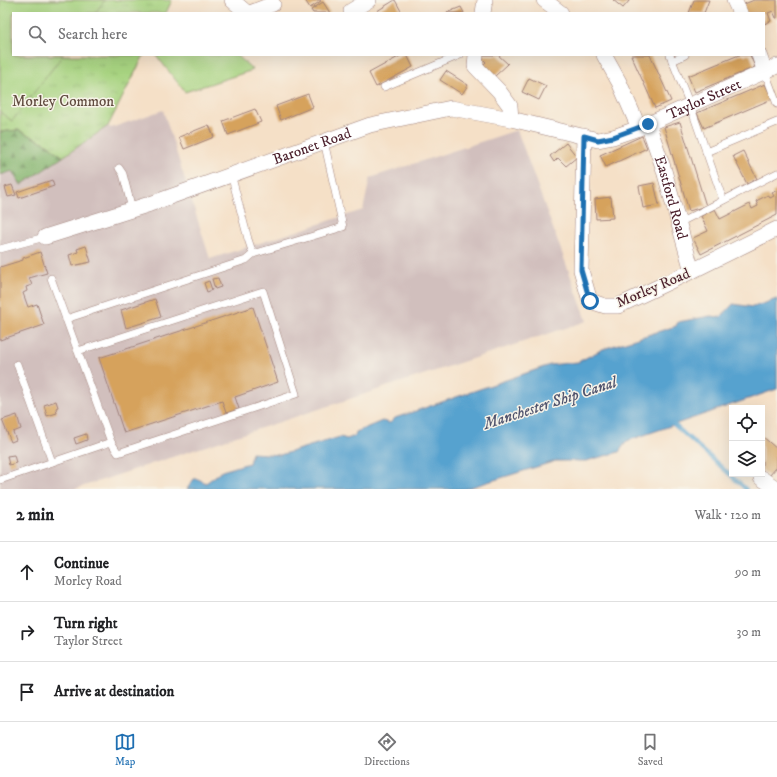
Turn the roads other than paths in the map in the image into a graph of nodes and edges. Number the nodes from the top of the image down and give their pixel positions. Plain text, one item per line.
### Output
1 (232, 0) edge
2 (369, 0) edge
3 (485, 0) edge
4 (544, 0) edge
5 (734, 0) edge
6 (273, 4) dead end
7 (349, 8) edge
8 (246, 12) edge
9 (253, 12) edge
10 (483, 12) edge
11 (559, 12) edge
12 (740, 12) edge
13 (458, 56) edge
14 (476, 56) edge
15 (607, 56) edge
16 (759, 56) edge
17 (671, 58) edge
18 (771, 69) edge
19 (384, 87) dead end
20 (777, 104) edge
21 (690, 105) junction
22 (511, 119) junction
23 (777, 122) edge
24 (643, 126) junction
25 (584, 136) junction
26 (324, 142) junction
27 (706, 152) junction
28 (119, 168) dead end
29 (777, 173) edge
30 (231, 174) junction
31 (723, 200) junction
32 (132, 209) junction
33 (679, 223) junction
34 (777, 229) edge
35 (45, 237) joint
36 (0, 249) edge
37 (253, 254) junction
38 (692, 272) junction
39 (51, 278) dead end
40 (66, 319) junction
41 (78, 350) junction
42 (17, 364) dead end
43 (111, 442) junction
44 (52, 462) junction
45 (761, 478) dead end
46 (0, 480) edge
47 (777, 489) edge

1 - 8 street
2 - 7 street
3 - 10 street
4 - 11 street
5 - 12 street
6 - 9 street
13 - 19 lane
14 - 22 street
15 - 24 street, Eastford Road
16 - 18 street
17 - 21 lane
18 - 20 lane
18 - 21 street, Taylor Street
21 - 24 street, Taylor Street
21 - 27 lane
22 - 25 street, Baronet Road
22 - 26 street, Baronet Road
23 - 27 lane
24 - 25 street, Taylor Street
24 - 33 street, Eastford Road
25 - 38 street, Morley Road
26 - 30 street, Baronet Road
26 - 37 lane
27 - 31 lane
28 - 32 lane
29 - 31 lane
30 - 32 street, Baronet Road
30 - 37 lane
31 - 33 lane
32 - 35 street, Baronet Road
33 - 38 street, Eastford Road
34 - 38 street, Morley Road
35 - 36 lane
37 - 40 lane
39 - 40 lane
40 - 41 lane
41 - 43 lane
41 - 43 lane
42 - 44 lane
43 - 44 lane
44 - 46 lane
45 - 47 street

